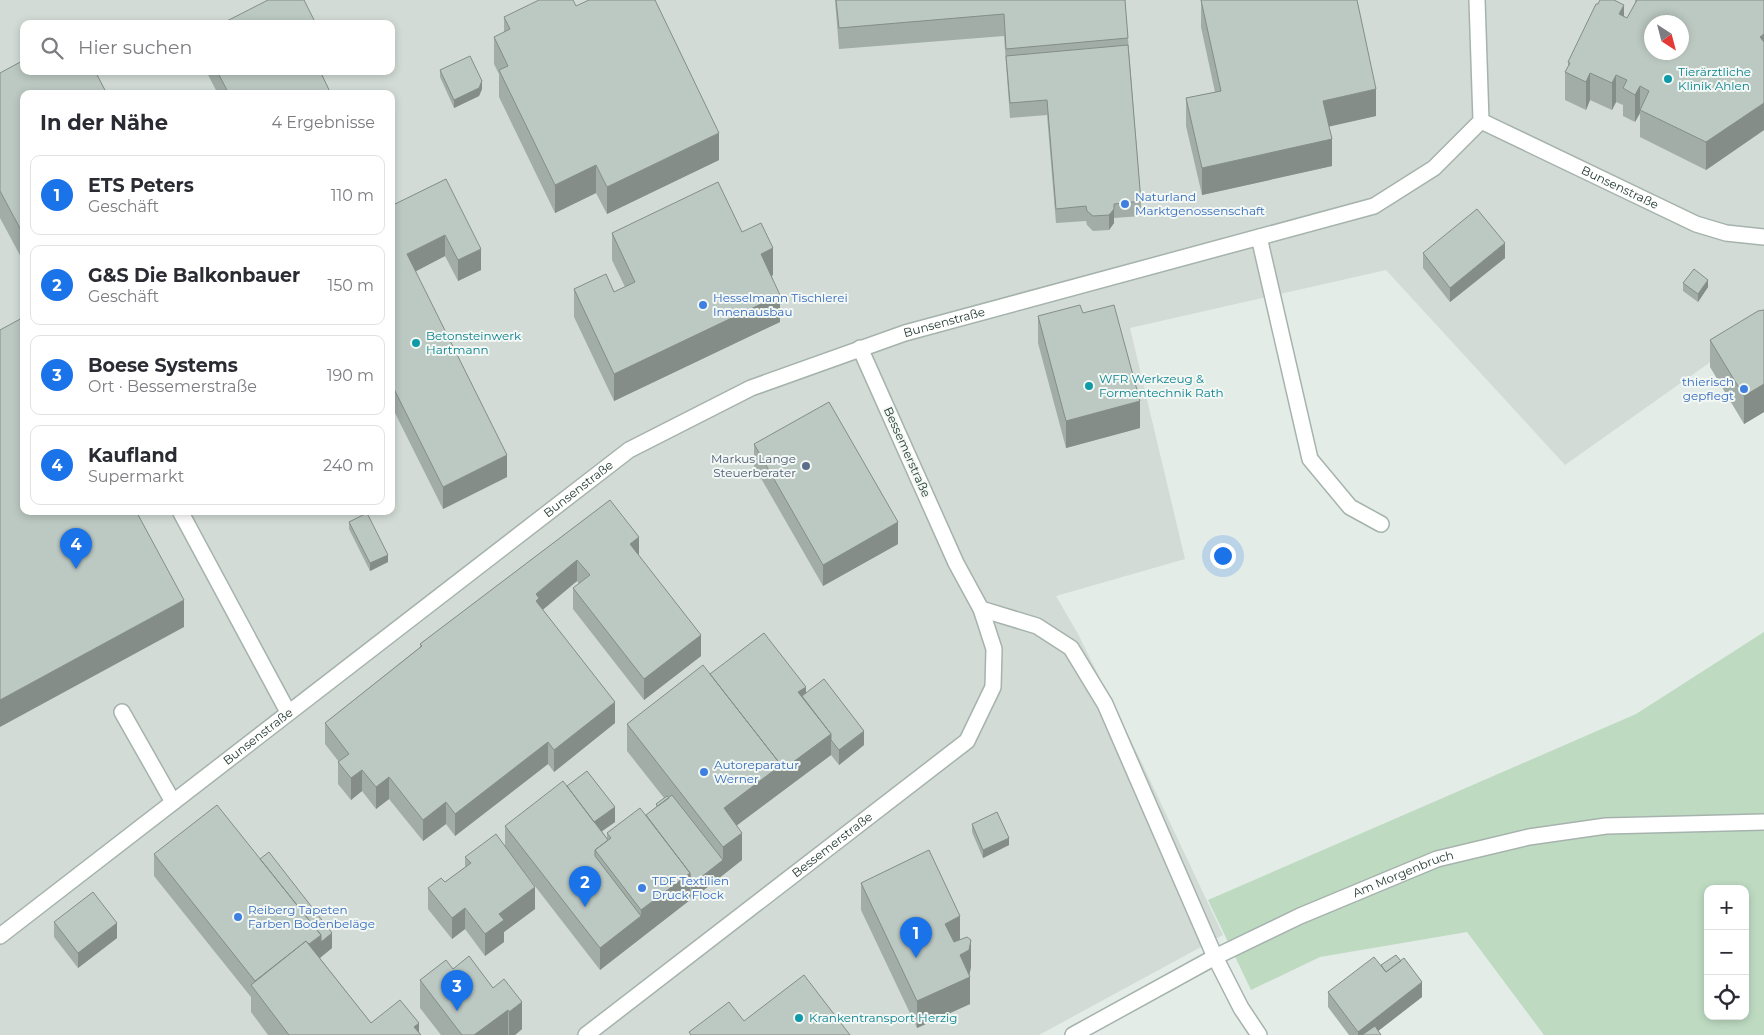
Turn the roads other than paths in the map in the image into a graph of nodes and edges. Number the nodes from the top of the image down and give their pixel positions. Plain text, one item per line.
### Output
1 (1477, 0) edge
2 (1481, 121) junction
3 (1764, 236) edge
4 (1259, 238) junction
5 (860, 348) junction
6 (182, 515) edge
7 (1382, 524) dead end
8 (981, 609) junction
9 (122, 712) dead end
10 (288, 712) junction
11 (172, 802) junction
12 (1764, 822) edge
13 (0, 936) edge
14 (1215, 957) junction
15 (586, 1035) edge
16 (1073, 1035) edge
17 (1259, 1035) edge

1 - 2 street
2 - 3 street, Bunsenstraße
2 - 4 street, Bunsenstraße
4 - 5 street, Bunsenstraße
4 - 7 street
5 - 8 street, Bessemerstraße
5 - 10 street, Bunsenstraße
6 - 10 street
8 - 14 street
8 - 15 street, Bessemerstraße
9 - 11 street
10 - 11 street, Bunsenstraße
11 - 13 street, Bunsenstraße
12 - 14 street, Am Morgenbruch
14 - 16 street, Am Morgenbruch
14 - 17 street

